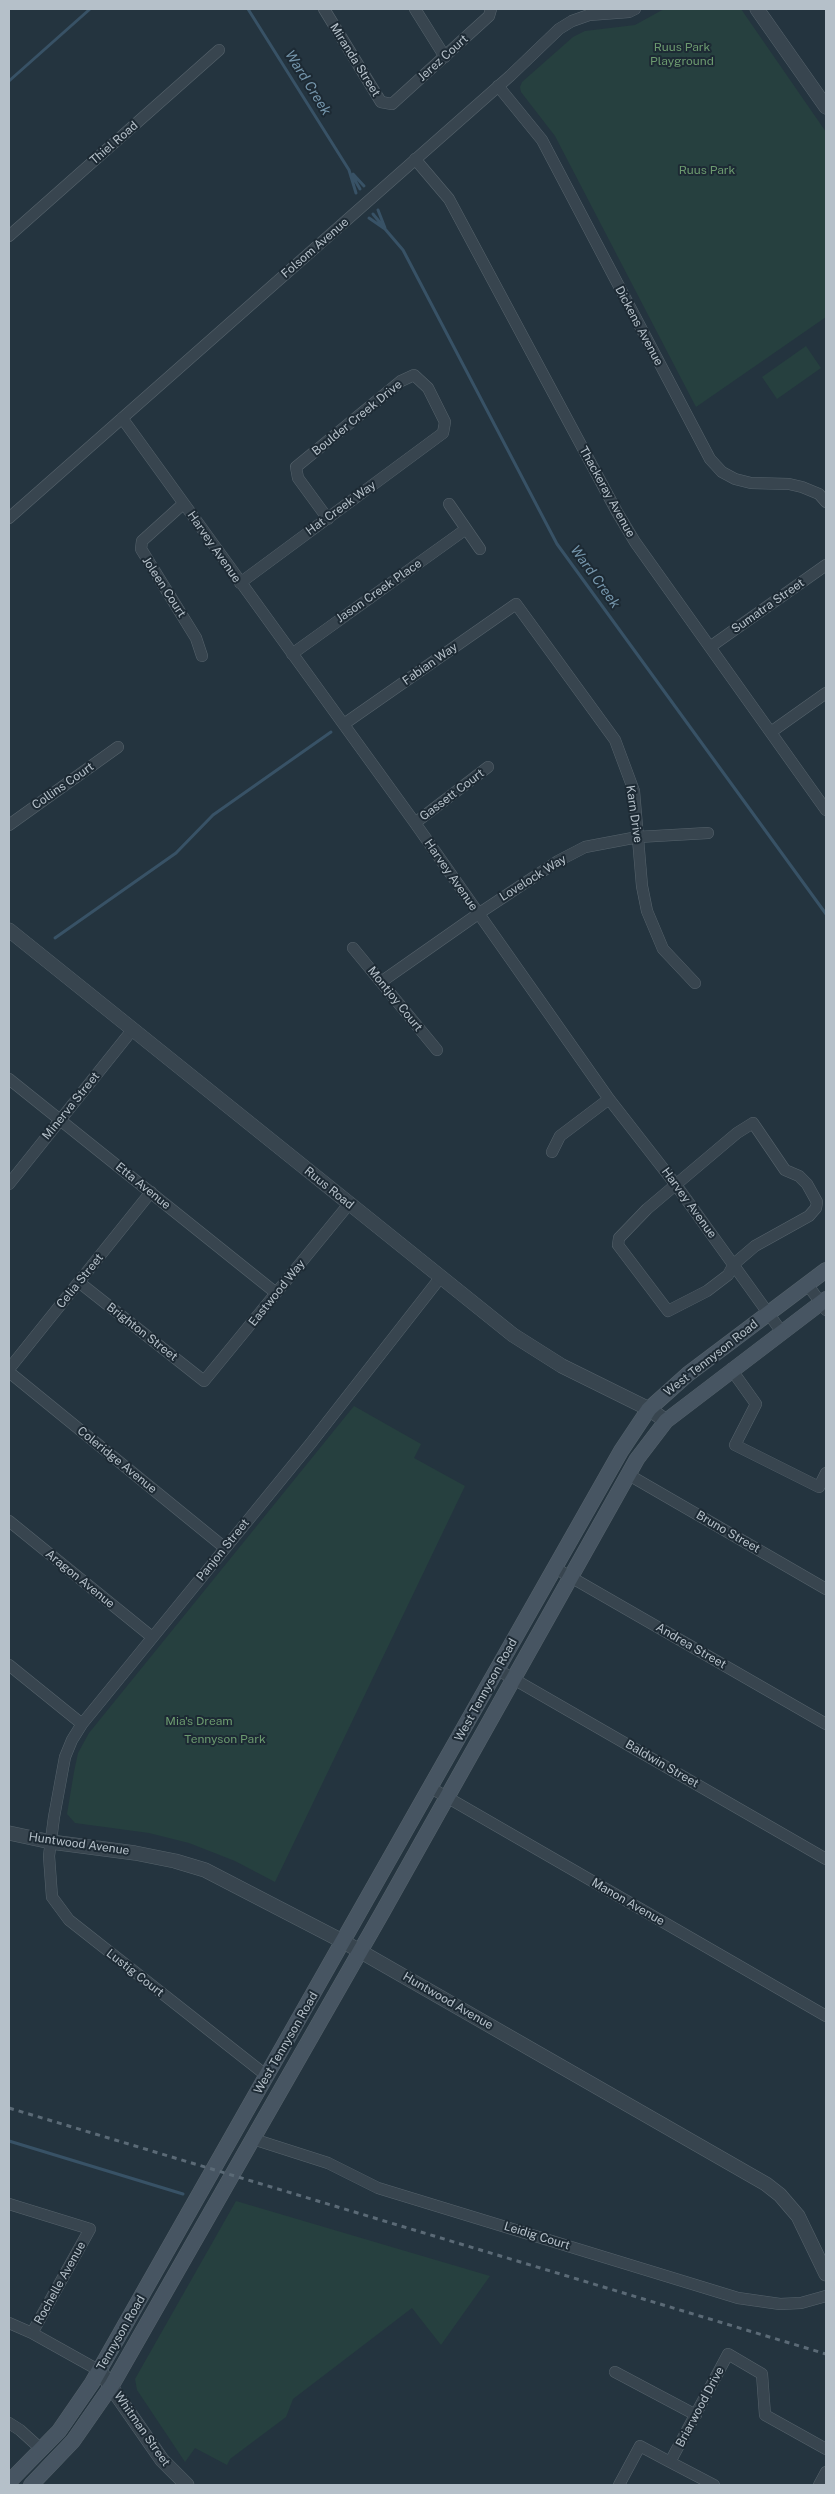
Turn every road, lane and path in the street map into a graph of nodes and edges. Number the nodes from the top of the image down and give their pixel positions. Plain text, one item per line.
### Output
1 (324, 9) edge
2 (415, 9) edge
3 (491, 9) edge
4 (635, 9) edge
5 (756, 9) edge
6 (219, 50) dead end
7 (445, 57) junction
8 (498, 86) junction
9 (392, 104) joint
10 (826, 107) edge
11 (415, 159) junction
12 (9, 236) edge
13 (122, 418) junction
14 (443, 433) joint
15 (826, 502) edge
16 (184, 504) junction
17 (449, 504) dead end
18 (9, 518) edge
19 (328, 519) junction
20 (466, 529) junction
21 (480, 549) dead end
22 (826, 565) edge
23 (240, 583) junction
24 (516, 604) joint
25 (710, 647) junction
26 (292, 654) junction
27 (202, 656) dead end
28 (826, 693) edge
29 (344, 724) junction
30 (771, 732) junction
31 (118, 747) dead end
32 (488, 767) dead end
33 (826, 810) edge
34 (415, 822) junction
35 (9, 825) edge
36 (708, 833) dead end
37 (638, 837) junction
38 (478, 914) junction
39 (9, 930) edge
40 (353, 948) dead end
41 (381, 982) junction
42 (695, 983) dead end
43 (133, 1029) junction
44 (436, 1050) dead end
45 (9, 1079) edge
46 (609, 1099) junction
47 (60, 1120) junction
48 (552, 1152) dead end
49 (9, 1184) edge
50 (676, 1185) junction
51 (150, 1192) junction
52 (349, 1204) junction
53 (734, 1264) junction
54 (826, 1270) edge
55 (440, 1278) junction
56 (80, 1282) junction
57 (807, 1284) junction
58 (276, 1293) junction
59 (824, 1304) edge
60 (768, 1313) junction
61 (782, 1331) junction
62 (730, 1370) junction
63 (9, 1371) edge
64 (204, 1381) joint
65 (649, 1409) junction
66 (666, 1421) junction
67 (826, 1473) edge
68 (629, 1475) junction
69 (9, 1521) edge
70 (225, 1548) junction
71 (555, 1568) junction
72 (571, 1577) junction
73 (826, 1589) edge
74 (152, 1637) junction
75 (9, 1665) edge
76 (498, 1670) junction
77 (514, 1679) junction
78 (82, 1724) junction
79 (826, 1724) edge
80 (431, 1788) junction
81 (447, 1797) junction
82 (9, 1832) edge
83 (51, 1842) junction
84 (826, 1859) edge
85 (344, 1942) junction
86 (360, 1951) junction
87 (826, 2016) edge
88 (267, 2076) junction
89 (253, 2138) junction
90 (214, 2170) joint
91 (233, 2175) joint
92 (9, 2204) edge
93 (826, 2274) edge
94 (826, 2296) edge
95 (9, 2323) edge
96 (32, 2333) junction
97 (100, 2370) junction
98 (615, 2372) dead end
99 (112, 2385) junction
100 (696, 2415) junction
101 (9, 2423) edge
102 (826, 2449) edge
103 (42, 2450) junction
104 (670, 2462) junction
105 (826, 2472) edge
106 (9, 2482) edge
107 (31, 2485) edge
108 (188, 2485) edge
109 (619, 2485) edge
110 (714, 2485) edge
111 (821, 2485) edge

1 - 9 street, Miranda Street
2 - 7 street
3 - 7 street, Jerez Court
4 - 8 street, Folsom Avenue
5 - 10 street
6 - 12 street, Thiel Road
7 - 9 street, Jerez Court
8 - 11 street, Folsom Avenue
8 - 15 street, Dickens Avenue
11 - 13 street, Folsom Avenue
11 - 25 street, Thackeray Avenue
13 - 16 street, Harvey Avenue
13 - 18 street, Folsom Avenue
14 - 19 street, Hat Creek Way
14 - 19 street, Boulder Creek Drive
16 - 23 street, Harvey Avenue
16 - 27 street, Joleen Court
17 - 20 street
19 - 23 street, Hat Creek Way
20 - 21 street
20 - 26 street, Jason Creek Place
22 - 25 street, Sumatra Street
23 - 26 street, Harvey Avenue
24 - 29 street, Fabian Way
24 - 37 street, Karn Drive
25 - 30 street, Thackeray Avenue
26 - 29 street, Harvey Avenue
28 - 30 street
29 - 34 street, Harvey Avenue
30 - 33 street, Thackeray Avenue
31 - 35 street, Collins Court
32 - 34 street, Gassett Court
34 - 38 street, Harvey Avenue
36 - 37 street, Lovelock Way
37 - 38 street, Lovelock Way
37 - 42 street, Karn Drive
38 - 41 street, Lovelock Way
38 - 46 street, Harvey Avenue
39 - 43 street, Ruus Road
40 - 41 street, Montjoy Court
41 - 44 street, Montjoy Court
43 - 47 street, Minerva Street
43 - 52 street, Ruus Road
45 - 47 street, Etta Avenue
46 - 48 street
46 - 50 street, Harvey Avenue
47 - 49 street, Minerva Street
47 - 51 street, Etta Avenue
50 - 53 street, Harvey Avenue
50 - 53 street
50 - 53 street
51 - 56 street, Celia Street
51 - 58 street, Etta Avenue
52 - 55 street, Ruus Road
52 - 58 street, Eastwood Way
53 - 60 street, Harvey Avenue
54 - 57 main road, West Tennyson Road
55 - 65 street, Ruus Road
55 - 70 street, Panjon Street
56 - 63 street, Celia Street
56 - 64 street, Brighton Street
57 - 59 street
57 - 60 main road, West Tennyson Road
58 - 64 street, Eastwood Way
59 - 61 main road, West Tennyson Road
60 - 61 street, Harvey Avenue
60 - 65 main road, West Tennyson Road
61 - 62 main road, West Tennyson Road
62 - 66 main road, West Tennyson Road
62 - 67 street
63 - 70 street, Coleridge Avenue
65 - 66 street, Ruus Road
65 - 71 main road, West Tennyson Road
66 - 68 main road, West Tennyson Road
68 - 72 main road, West Tennyson Road
68 - 73 street, Bruno Street
69 - 74 street, Aragon Avenue
70 - 74 street, Panjon Street
71 - 72 street, Andrea Street
71 - 76 main road, West Tennyson Road
72 - 77 main road, West Tennyson Road
72 - 79 street, Andrea Street
74 - 78 street, Panjon Street
75 - 78 street
76 - 77 street, Baldwin Street
76 - 80 main road, West Tennyson Road
77 - 81 main road, West Tennyson Road
77 - 84 street, Baldwin Street
78 - 83 street, Panjon Street
80 - 81 street, Manon Avenue
80 - 85 main road, West Tennyson Road
81 - 86 main road, West Tennyson Road
81 - 87 street, Manon Avenue
82 - 83 street, Huntwood Avenue
83 - 85 street, Huntwood Avenue
83 - 88 street, Lustig Court
85 - 86 street, Huntwood Avenue
85 - 88 main road, West Tennyson Road
86 - 89 main road, West Tennyson Road
86 - 93 street, Huntwood Avenue
88 - 90 main road, West Tennyson Road
89 - 91 main road, West Tennyson Road
89 - 94 street, Leidig Court
90 - 97 main road, Tennyson Road
91 - 99 main road, Tennyson Road
92 - 96 street, Rochelle Avenue
95 - 96 street
96 - 97 street
97 - 99 street, Whitman Street
97 - 103 main road, Tennyson Road
98 - 100 street
99 - 107 main road, Tennyson Road
99 - 108 street, Whitman Street
100 - 102 street, Briarwood Drive
100 - 104 street, Briarwood Drive
101 - 103 street
103 - 106 main road, Tennyson Road
104 - 109 street, Briarwood Drive
104 - 110 street
105 - 111 street

